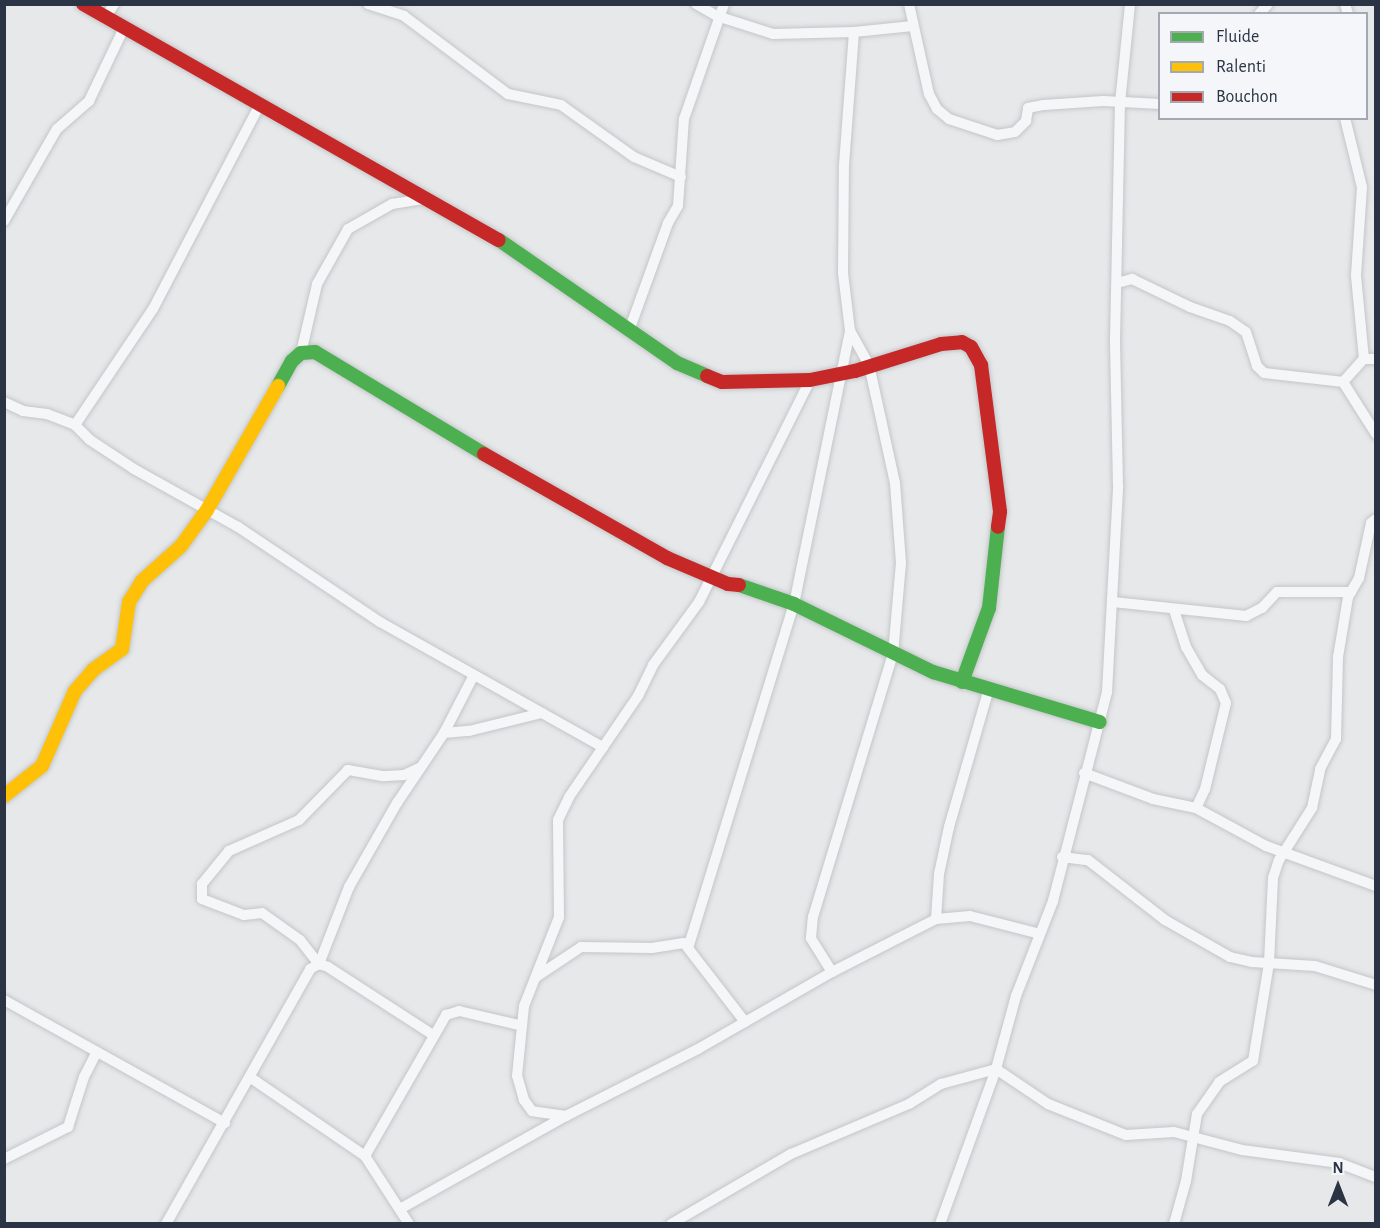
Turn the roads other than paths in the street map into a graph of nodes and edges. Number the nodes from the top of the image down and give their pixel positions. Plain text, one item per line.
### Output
1 (83, 4) edge
2 (114, 4) edge
3 (368, 4) edge
4 (696, 4) edge
5 (724, 4) edge
6 (909, 4) edge
7 (1130, 4) edge
8 (717, 16) junction
9 (105, 18) junction
10 (913, 26) junction
11 (124, 28) junction
12 (854, 32) junction
13 (1120, 103) junction
14 (260, 104) junction
15 (1158, 104) edge
16 (1345, 120) edge
17 (681, 177) junction
18 (423, 199) junction
19 (4, 221) edge
20 (1117, 283) junction
21 (630, 328) junction
22 (850, 331) junction
23 (301, 353) junction
24 (1370, 359) edge
25 (869, 365) junction
26 (844, 373) junction
27 (810, 380) junction
28 (1343, 382) junction
29 (4, 402) edge
30 (75, 425) junction
31 (1376, 434) edge
32 (207, 510) junction
33 (1376, 519) edge
34 (709, 576) junction
35 (1351, 592) junction
36 (1113, 602) junction
37 (794, 604) junction
38 (1174, 610) junction
39 (893, 654) junction
40 (474, 675) junction
41 (963, 681) junction
42 (989, 688) junction
43 (542, 713) junction
44 (1100, 722) junction
45 (444, 733) junction
46 (603, 747) junction
47 (420, 768) junction
48 (1084, 773) junction
49 (4, 796) edge
50 (1196, 808) junction
51 (1287, 851) junction
52 (1062, 857) junction
53 (1376, 886) edge
54 (936, 919) junction
55 (1040, 934) junction
56 (689, 945) junction
57 (1269, 963) junction
58 (319, 964) junction
59 (832, 972) junction
60 (534, 979) junction
61 (1376, 986) edge
62 (4, 1000) edge
63 (745, 1022) junction
64 (519, 1025) junction
65 (433, 1035) junction
66 (97, 1052) junction
67 (996, 1069) junction
68 (251, 1078) junction
69 (566, 1116) junction
70 (225, 1123) junction
71 (1193, 1138) junction
72 (365, 1156) junction
73 (4, 1159) edge
74 (1376, 1177) edge
75 (400, 1209) junction
76 (166, 1224) edge
77 (408, 1224) edge
78 (670, 1224) edge
79 (940, 1224) edge
80 (1174, 1224) edge

1 - 9 street
2 - 9 street
3 - 17 street
4 - 8 street
5 - 8 street
6 - 10 street
7 - 13 street
8 - 12 street
8 - 17 street
9 - 11 street
10 - 12 street
10 - 13 street
11 - 14 street
11 - 19 street
12 - 22 street
13 - 15 street
13 - 20 street
14 - 18 street
14 - 30 street
16 - 24 street
17 - 21 street
18 - 21 street
18 - 23 street
20 - 28 street
20 - 36 street
21 - 27 street
22 - 25 street
22 - 26 street
23 - 32 street
23 - 34 street
24 - 28 street
25 - 26 street
25 - 39 street
25 - 41 street
26 - 27 street
26 - 37 street
27 - 34 street
28 - 31 street
29 - 30 street
30 - 32 street
32 - 40 street
32 - 49 street
33 - 35 street
34 - 37 street
34 - 46 street
35 - 38 street
35 - 51 street
36 - 38 street
36 - 44 street
37 - 39 street
37 - 56 street
38 - 50 street
39 - 41 street
39 - 59 street
40 - 43 street
40 - 45 street
41 - 42 street
42 - 44 street
42 - 54 street
43 - 45 street
43 - 46 street
44 - 48 street
45 - 47 street
46 - 60 street
47 - 58 street
47 - 58 street
48 - 50 street
48 - 52 street
50 - 51 street
51 - 53 street
51 - 57 street
52 - 55 street
52 - 57 street
54 - 55 street
54 - 59 street
55 - 67 street
56 - 60 street
56 - 63 street
57 - 61 street
57 - 71 street
58 - 65 street
58 - 68 street
59 - 63 street
60 - 64 street
62 - 66 street
63 - 69 street
64 - 65 street
64 - 69 street
65 - 72 street
66 - 70 street
66 - 73 street
67 - 71 street
67 - 78 street
67 - 79 street
68 - 70 street
68 - 72 street
69 - 75 street
70 - 76 street
71 - 74 street
71 - 80 street
72 - 75 street
75 - 77 street

